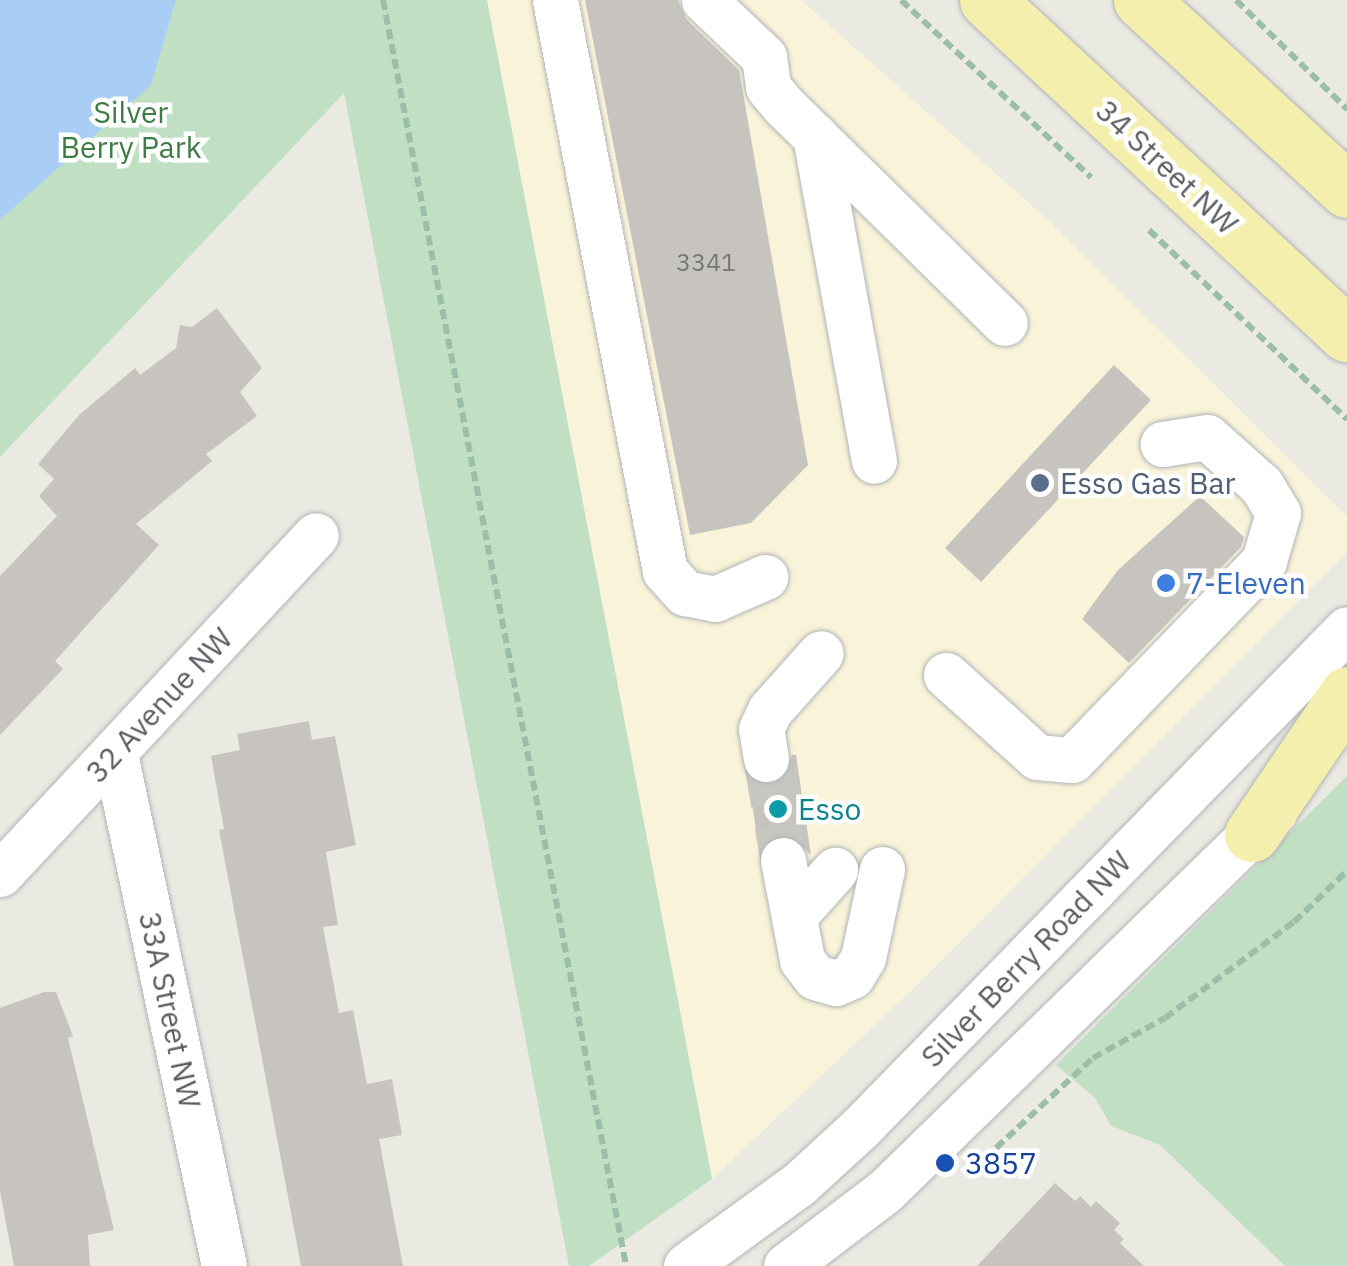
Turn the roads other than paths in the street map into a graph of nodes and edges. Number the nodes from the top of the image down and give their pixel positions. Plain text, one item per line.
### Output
1 (555, 0) edge
2 (704, 0) edge
3 (987, 0) edge
4 (1141, 0) edge
5 (815, 136) junction
6 (1347, 190) edge
7 (1005, 323) dead end
8 (1347, 334) edge
9 (1162, 444) dead end
10 (874, 461) dead end
11 (316, 534) dead end
12 (765, 577) dead end
13 (1347, 630) edge
14 (821, 653) dead end
15 (946, 675) dead end
16 (1347, 694) edge
17 (1347, 740) edge
18 (116, 754) junction
19 (766, 759) tunnel mouth
20 (1252, 834) junction
21 (783, 860) tunnel mouth
22 (882, 869) dead end
23 (835, 870) dead end
24 (0, 874) edge
25 (794, 916) junction
26 (224, 1266) edge
27 (686, 1266) edge
28 (786, 1266) edge

1 - 12 street
2 - 5 street
3 - 8 main road, 34 Street NW
4 - 6 main road
5 - 7 street
5 - 10 street
9 - 15 street
11 - 18 street, 32 Avenue NW
13 - 27 street, Silver Berry Road NW
14 - 19 street
16 - 20 main road
17 - 20 street
18 - 24 street, 32 Avenue NW
18 - 26 street, 33A Street NW
20 - 28 street
21 - 25 street
22 - 25 street
23 - 25 street

